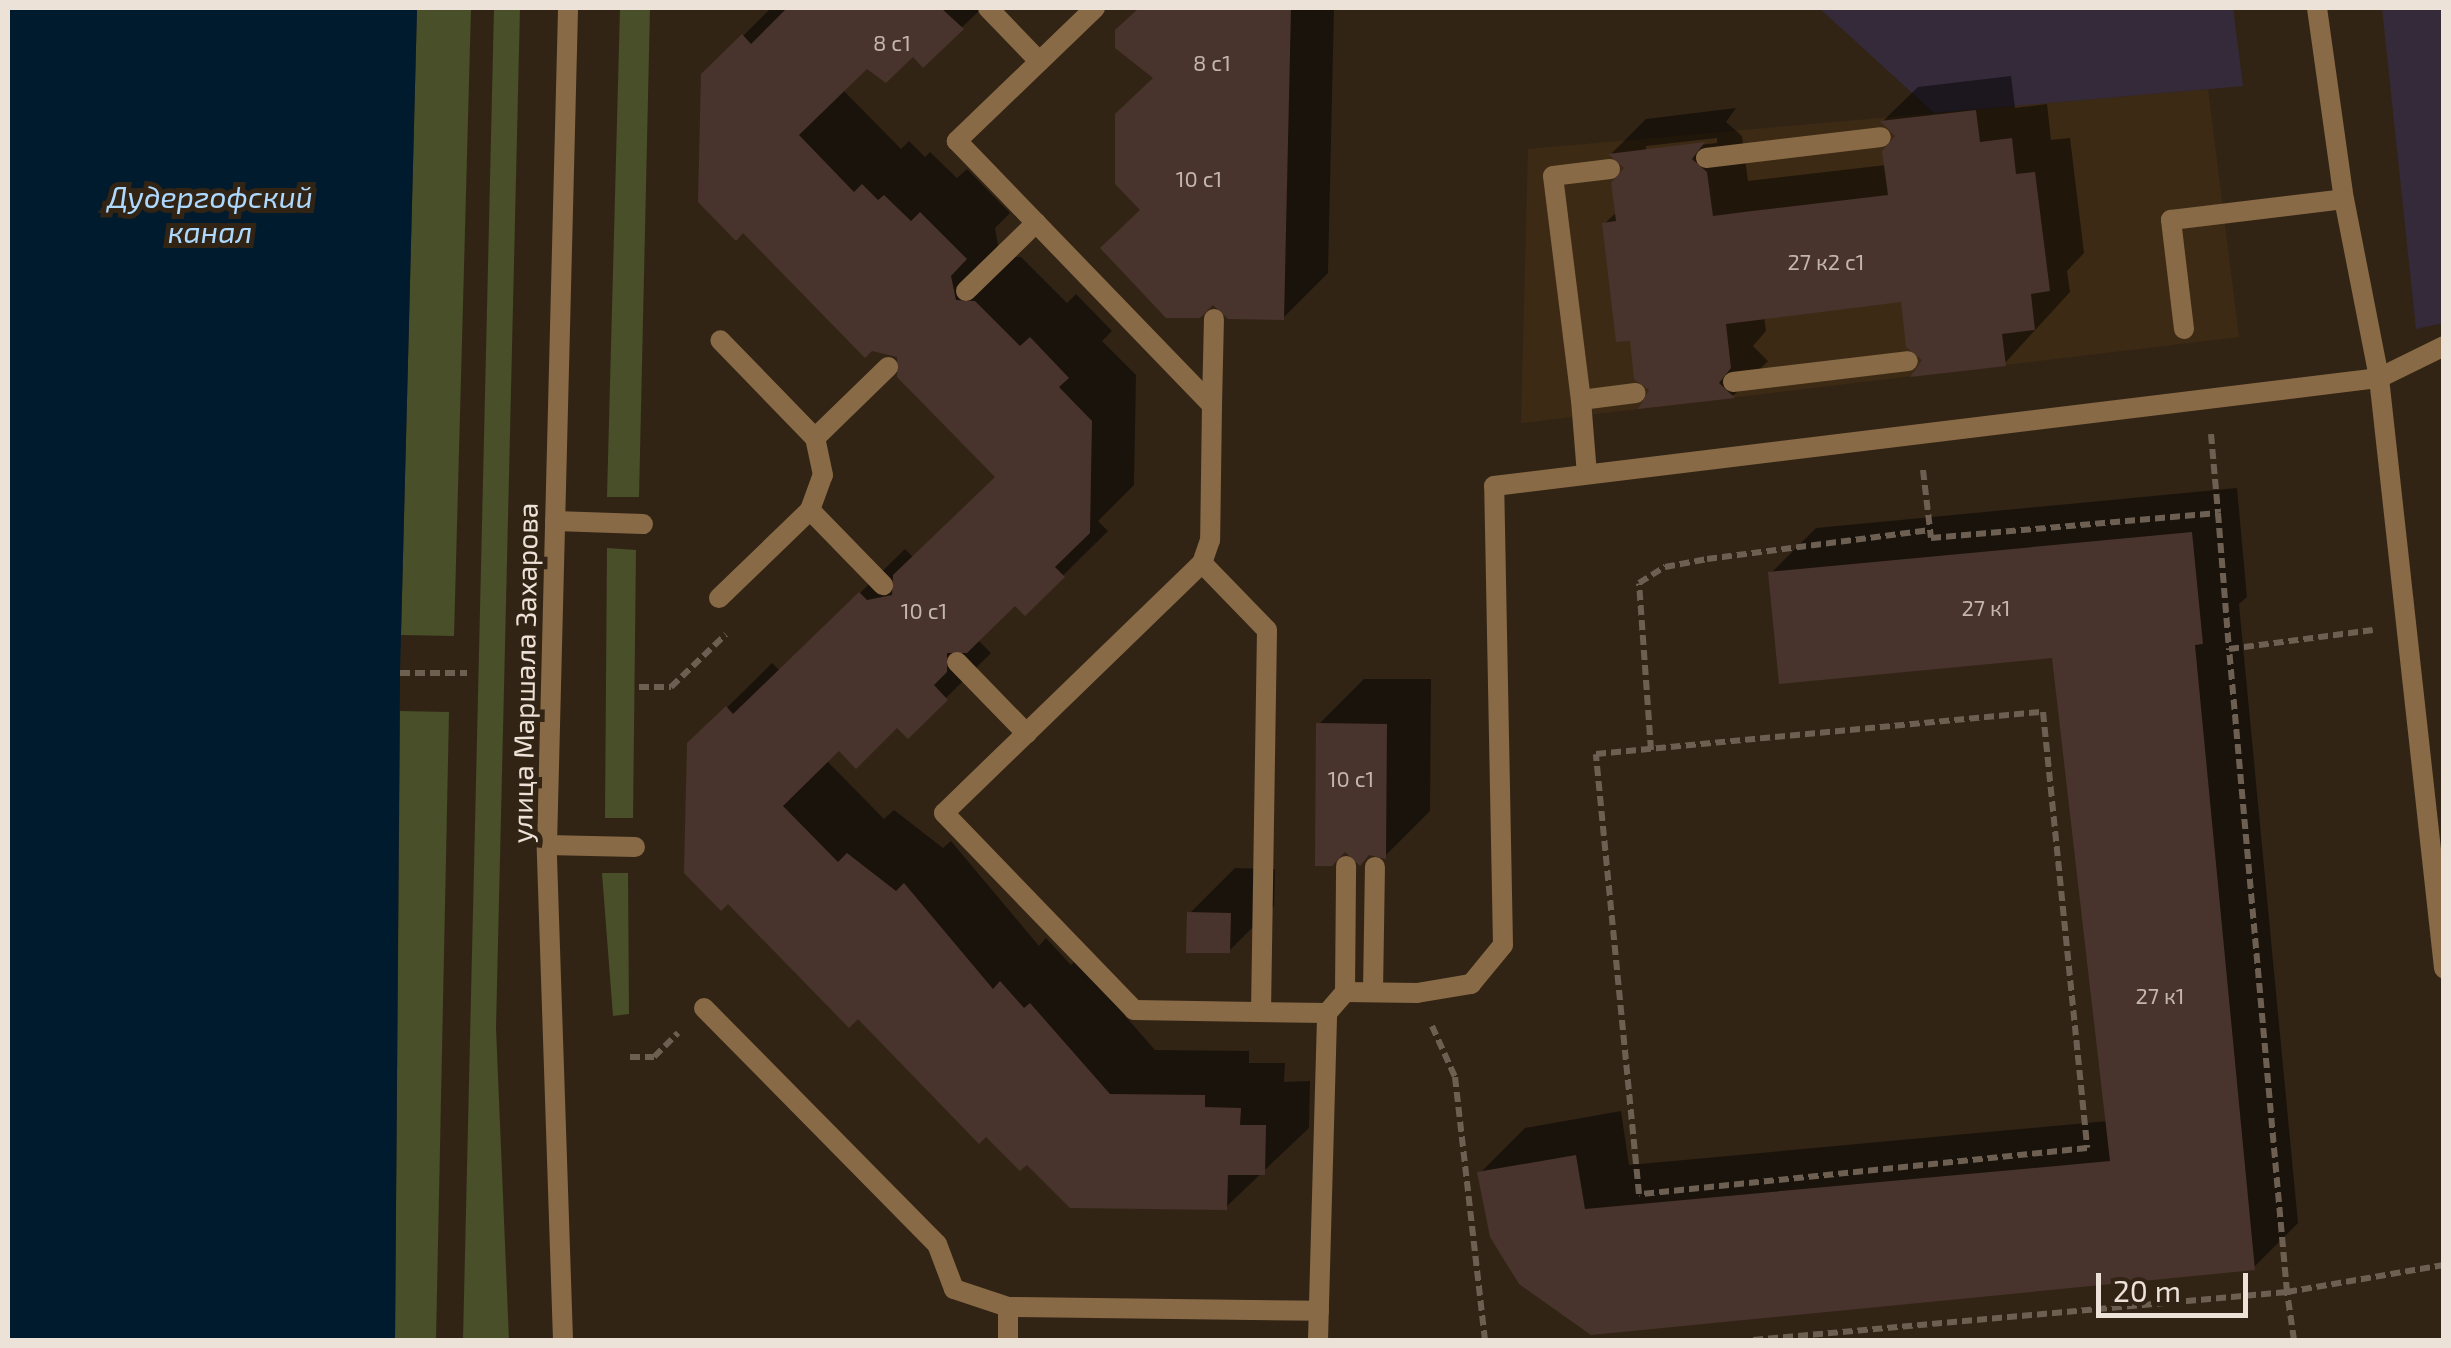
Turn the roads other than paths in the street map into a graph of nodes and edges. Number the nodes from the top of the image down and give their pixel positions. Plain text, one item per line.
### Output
1 (568, 8) edge
2 (988, 8) edge
3 (1095, 8) edge
4 (2317, 8) edge
5 (1039, 62) junction
6 (1881, 137) dead end
7 (1706, 158) dead end
8 (1610, 170) dead end
9 (2344, 198) junction
10 (1036, 223) junction
11 (966, 291) dead end
12 (1214, 319) dead end
13 (2184, 329) dead end
14 (720, 340) dead end
15 (2444, 346) edge
16 (1908, 362) dead end
17 (888, 367) dead end
18 (2379, 378) junction
19 (1733, 382) dead end
20 (1636, 394) dead end
21 (1580, 400) junction
22 (1212, 405) junction
23 (815, 438) junction
24 (1587, 474) junction
25 (810, 510) junction
26 (555, 522) junction
27 (643, 524) dead end
28 (1202, 564) junction
29 (883, 586) dead end
30 (719, 598) dead end
31 (957, 662) dead end
32 (1027, 734) junction
33 (547, 844) junction
34 (636, 847) dead end
35 (1346, 866) dead end
36 (1375, 866) dead end
37 (2444, 968) edge
38 (1344, 992) junction
39 (1373, 992) junction
40 (704, 1008) road end
41 (1261, 1012) junction
42 (1327, 1013) junction
43 (1008, 1307) junction
44 (1319, 1311) junction
45 (563, 1340) edge
46 (1008, 1340) edge
47 (1318, 1340) edge

1 - 26 street, улица Маршала Захарова
2 - 5 street
3 - 5 street
4 - 9 street
5 - 10 street
6 - 7 street
8 - 21 street
9 - 13 street
9 - 18 street
10 - 11 street
10 - 22 street
12 - 22 street
14 - 23 street
15 - 18 street
16 - 19 street
17 - 23 street
18 - 24 street
18 - 37 street
20 - 21 street
21 - 24 street
22 - 28 street
23 - 25 street
24 - 39 street
25 - 29 street
25 - 30 street
26 - 27 street
26 - 33 street, улица Маршала Захарова
28 - 32 street
28 - 41 street
31 - 32 street
32 - 41 street
33 - 34 street
33 - 45 street, улица Маршала Захарова
35 - 38 street
36 - 39 street
38 - 39 street
38 - 42 street
40 - 43 street
41 - 42 street
42 - 44 street
43 - 44 street
43 - 46 street
44 - 47 street

